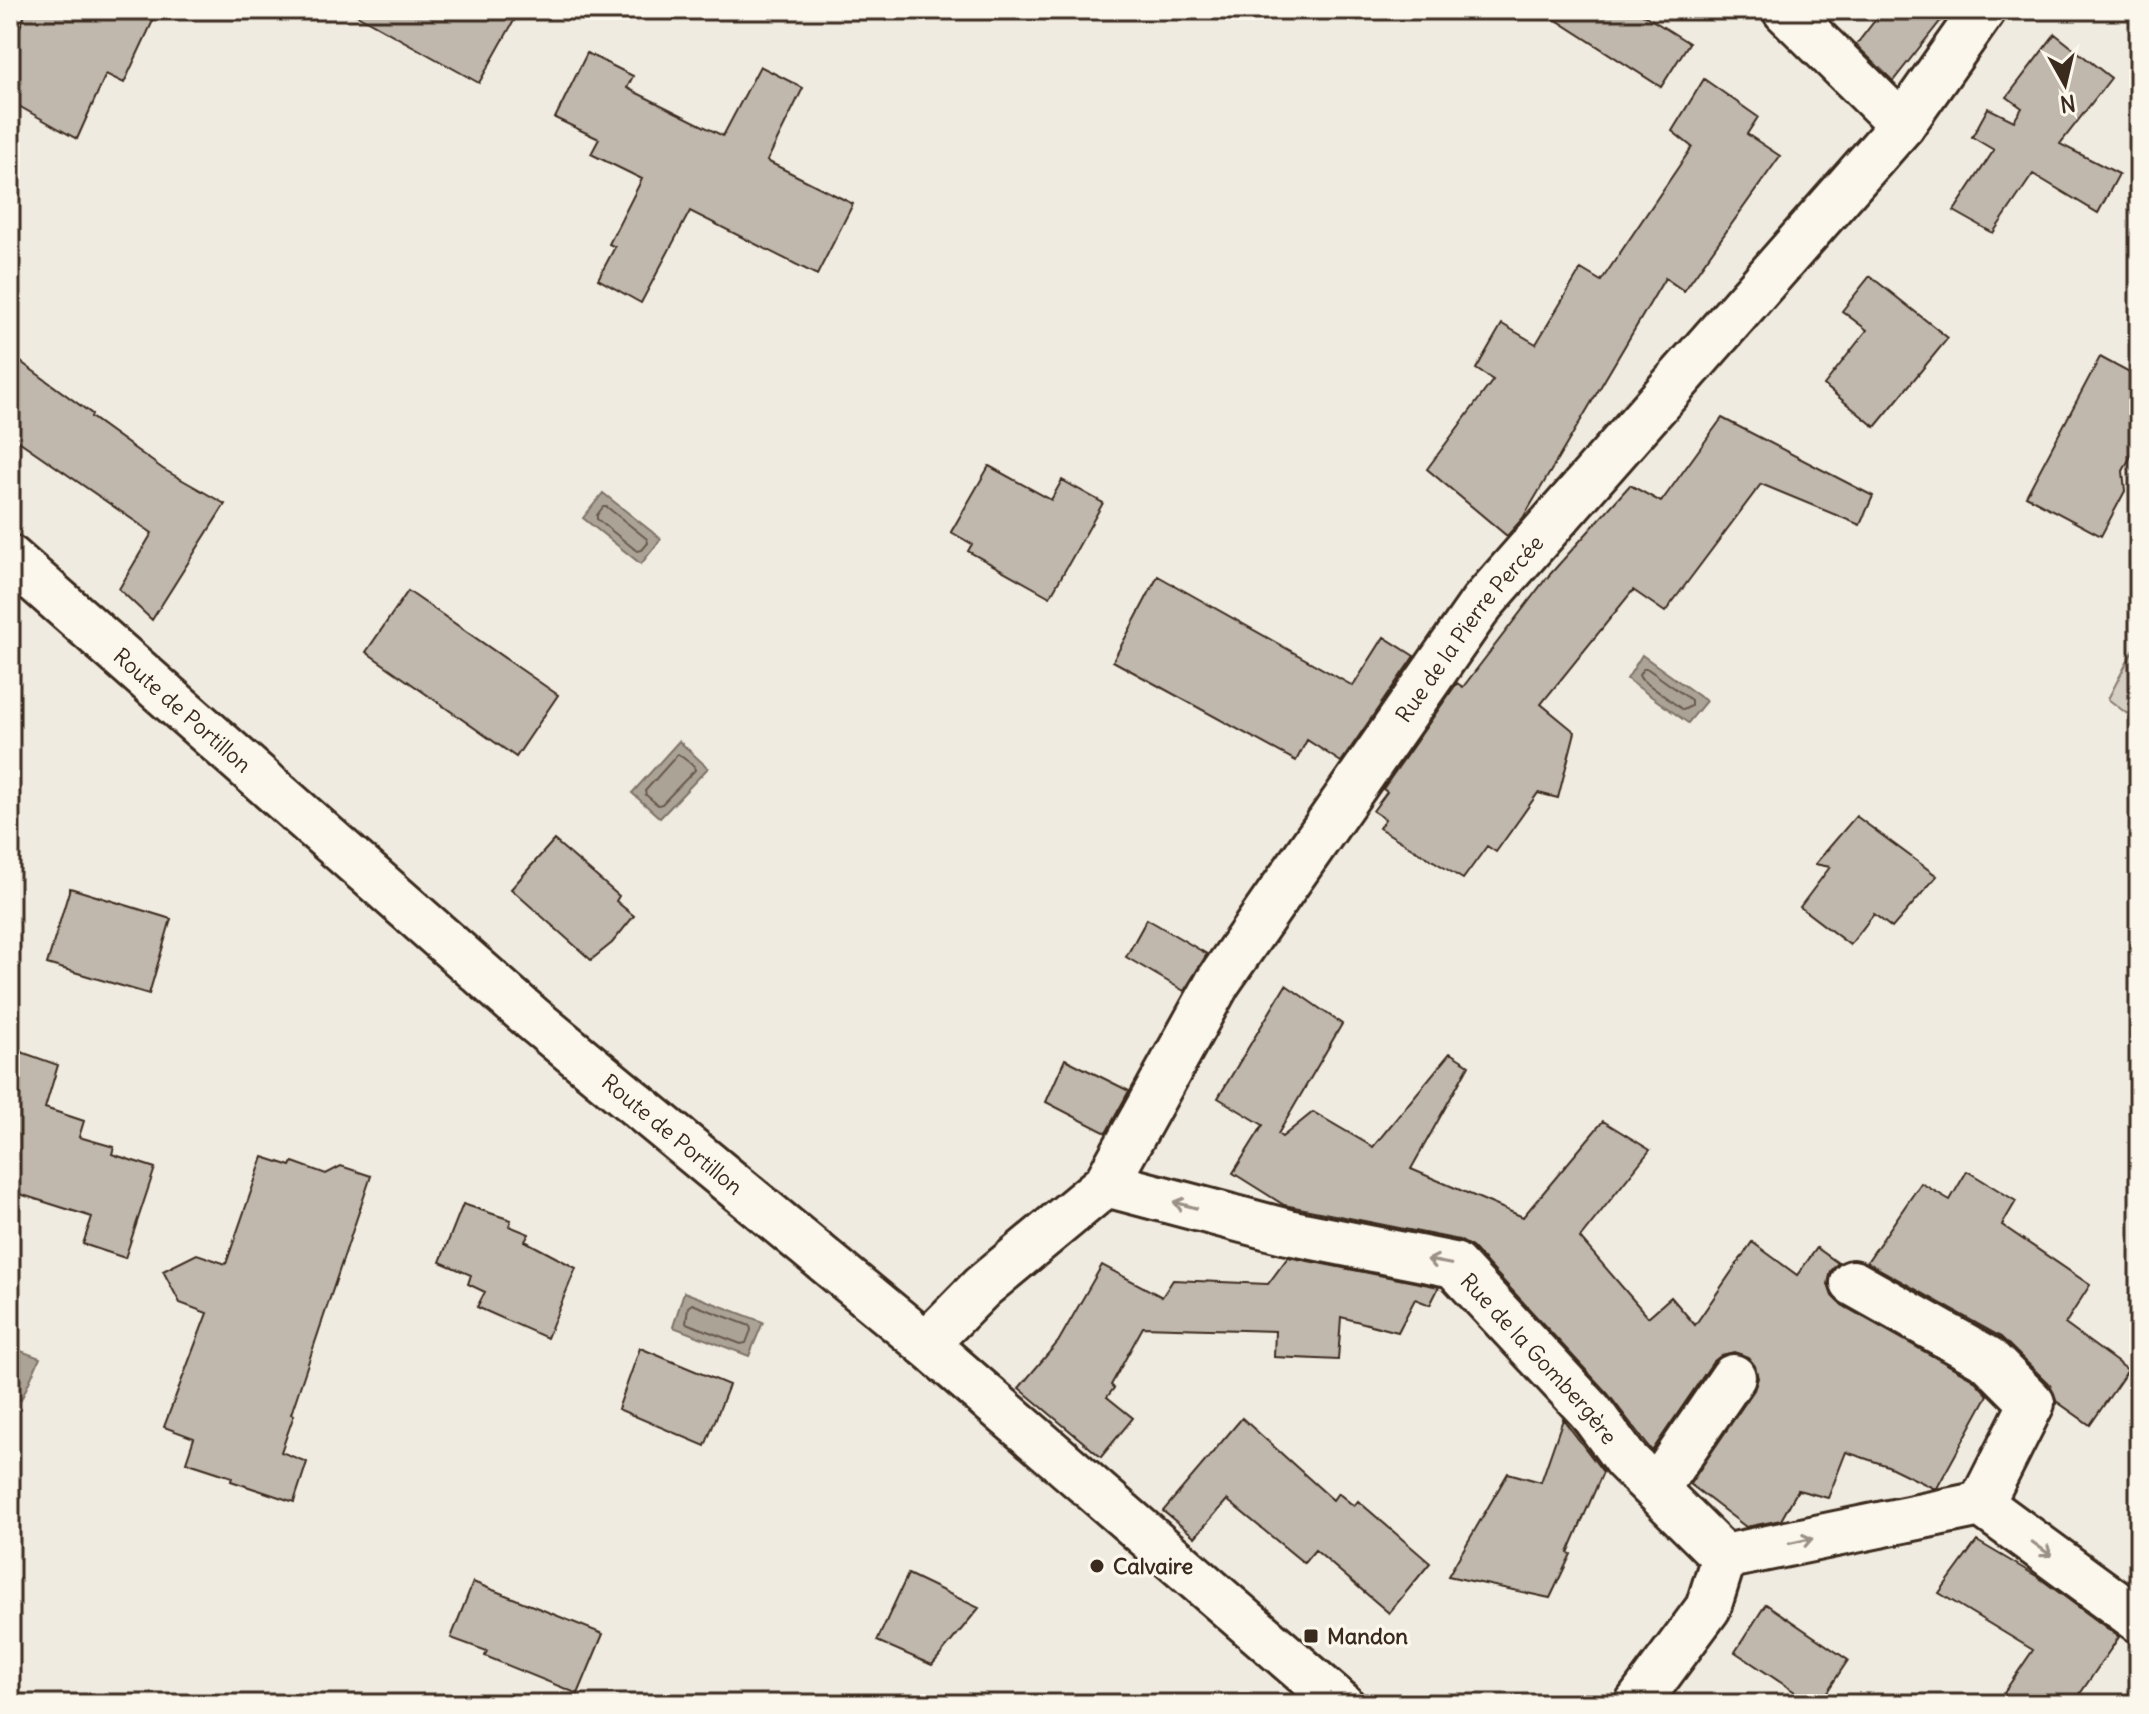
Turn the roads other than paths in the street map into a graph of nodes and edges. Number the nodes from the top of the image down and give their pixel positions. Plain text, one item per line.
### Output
1 (1785, 10) edge
2 (1983, 10) edge
3 (1902, 125) junction
4 (10, 558) edge
5 (1106, 1184) junction
6 (1853, 1283) dead end
7 (926, 1344) junction
8 (1733, 1377) dead end
9 (1657, 1488) junction
10 (1981, 1504) junction
11 (1724, 1557) junction
12 (2139, 1620) edge
13 (1341, 1704) edge
14 (1637, 1704) edge

1 - 3 street
2 - 3 street, Rue de la Pierre Percée
3 - 5 street, Rue de la Pierre Percée
4 - 7 street, Route de Portillon
5 - 7 street
9 -> 5 street, Rue de la Gombergère
6 - 10 street
7 - 13 street, Route de Portillon
8 - 9 street
9 - 11 street, Rue de la Gombergère
11 -> 10 street
10 -> 12 street
11 - 14 street

